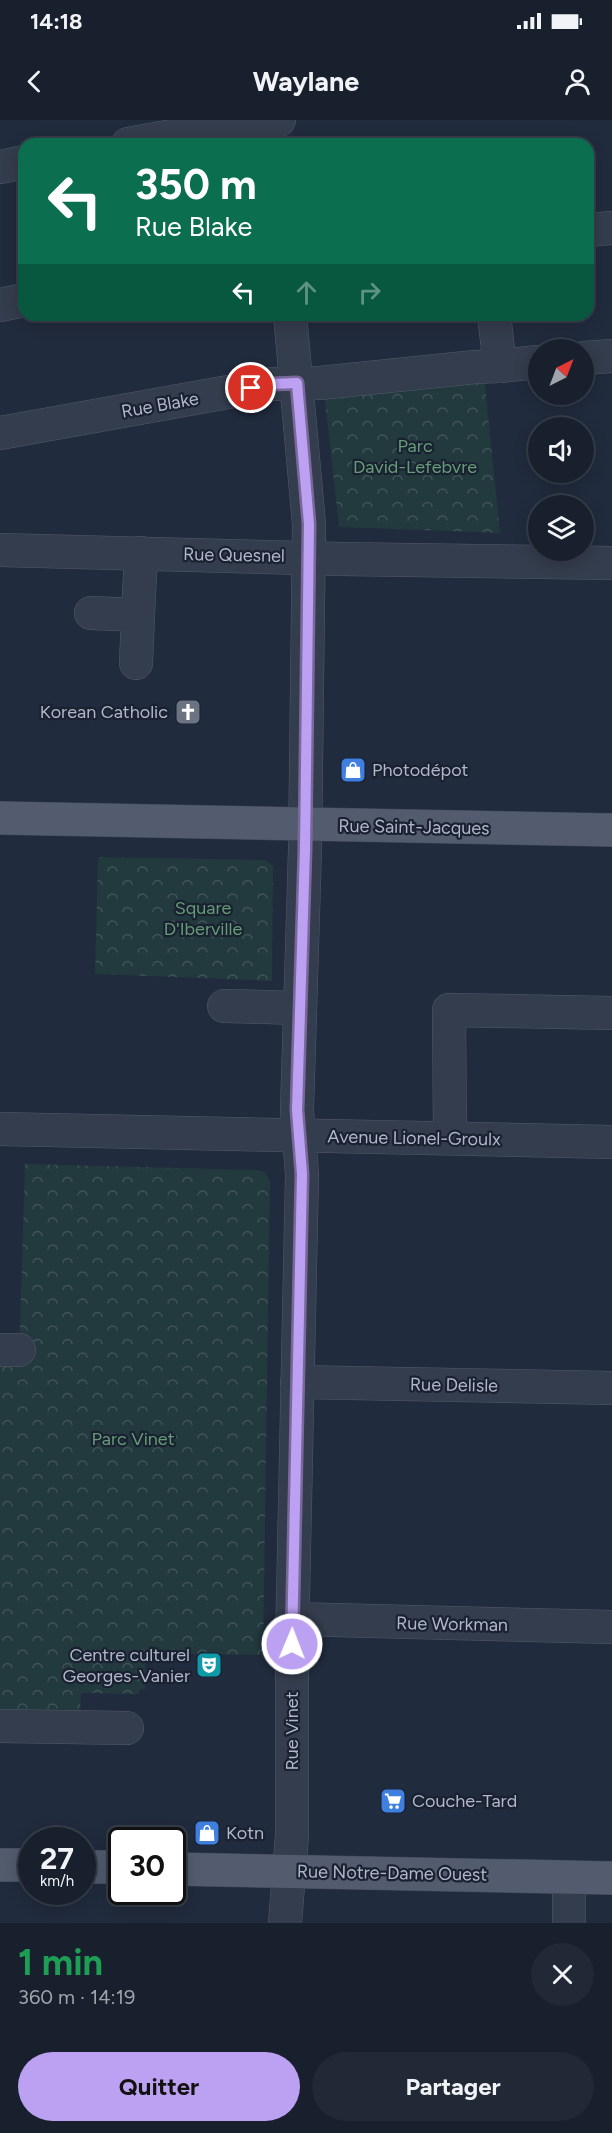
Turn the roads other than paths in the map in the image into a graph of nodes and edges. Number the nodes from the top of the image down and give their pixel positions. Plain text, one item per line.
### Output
1 (270, 120) edge
2 (279, 120) edge
3 (161, 138) edge
4 (272, 138) edge
5 (18, 163) edge
6 (0, 166) edge
7 (612, 228) edge
8 (594, 230) edge
9 (18, 301) edge
10 (0, 305) edge
11 (291, 321) edge
12 (495, 321) edge
13 (612, 356) edge
14 (594, 357) edge
15 (528, 363) edge
16 (500, 366) junction
17 (297, 383) junction
18 (0, 433) edge
19 (0, 550) edge
20 (141, 553) junction
21 (308, 557) junction
22 (612, 563) edge
23 (91, 613) dead end
24 (138, 615) junction
25 (136, 663) dead end
26 (0, 818) edge
27 (305, 825) junction
28 (612, 830) edge
29 (224, 1006) dead end
30 (300, 1008) junction
31 (612, 1013) edge
32 (0, 1129) edge
33 (300, 1136) junction
34 (450, 1138) junction
35 (612, 1142) edge
36 (297, 1382) junction
37 (612, 1388) edge
38 (293, 1619) junction
39 (612, 1627) edge
40 (0, 1725) edge
41 (127, 1728) dead end
42 (0, 1865) edge
43 (18, 1865) edge
44 (186, 1869) edge
45 (289, 1871) junction
46 (569, 1877) junction
47 (612, 1878) edge
48 (285, 1923) edge
49 (569, 1923) edge

1 - 2 street
1 - 3 street
1 - 4 street
5 - 6 street
7 - 8 street
9 - 10 street
11 - 17 street, Rue Vinet
12 - 16 street
13 - 14 street
15 - 16 street, Rue Blake
16 - 17 street, Rue Blake
17 - 18 street, Rue Blake
17 - 21 street, Rue Vinet
19 - 20 street, Rue Quesnel
20 - 21 street, Rue Quesnel
20 - 24 street
21 - 22 street, Rue Quesnel
21 - 27 street, Rue Vinet
23 - 24 street
24 - 25 street
26 - 27 main road, Rue Saint-Jacques
27 - 28 main road, Rue Saint-Jacques
27 - 30 street, Rue Vinet
29 - 30 street
30 - 33 street, Rue Vinet
31 - 34 street
32 - 33 street, Avenue Lionel-Groulx
33 - 34 street, Avenue Lionel-Groulx
33 - 36 street, Rue Vinet
34 - 35 street, Avenue Lionel-Groulx
36 - 37 street, Rue Delisle
36 - 38 street, Rue Vinet
38 - 39 street, Rue Workman
38 - 45 street, Rue Vinet
40 - 41 street
42 - 43 main road
44 - 45 main road, Rue Notre-Dame Ouest
45 - 46 main road, Rue Notre-Dame Ouest
45 - 48 street, Rue Vinet
46 - 47 main road, Rue Notre-Dame Ouest
46 - 49 street

